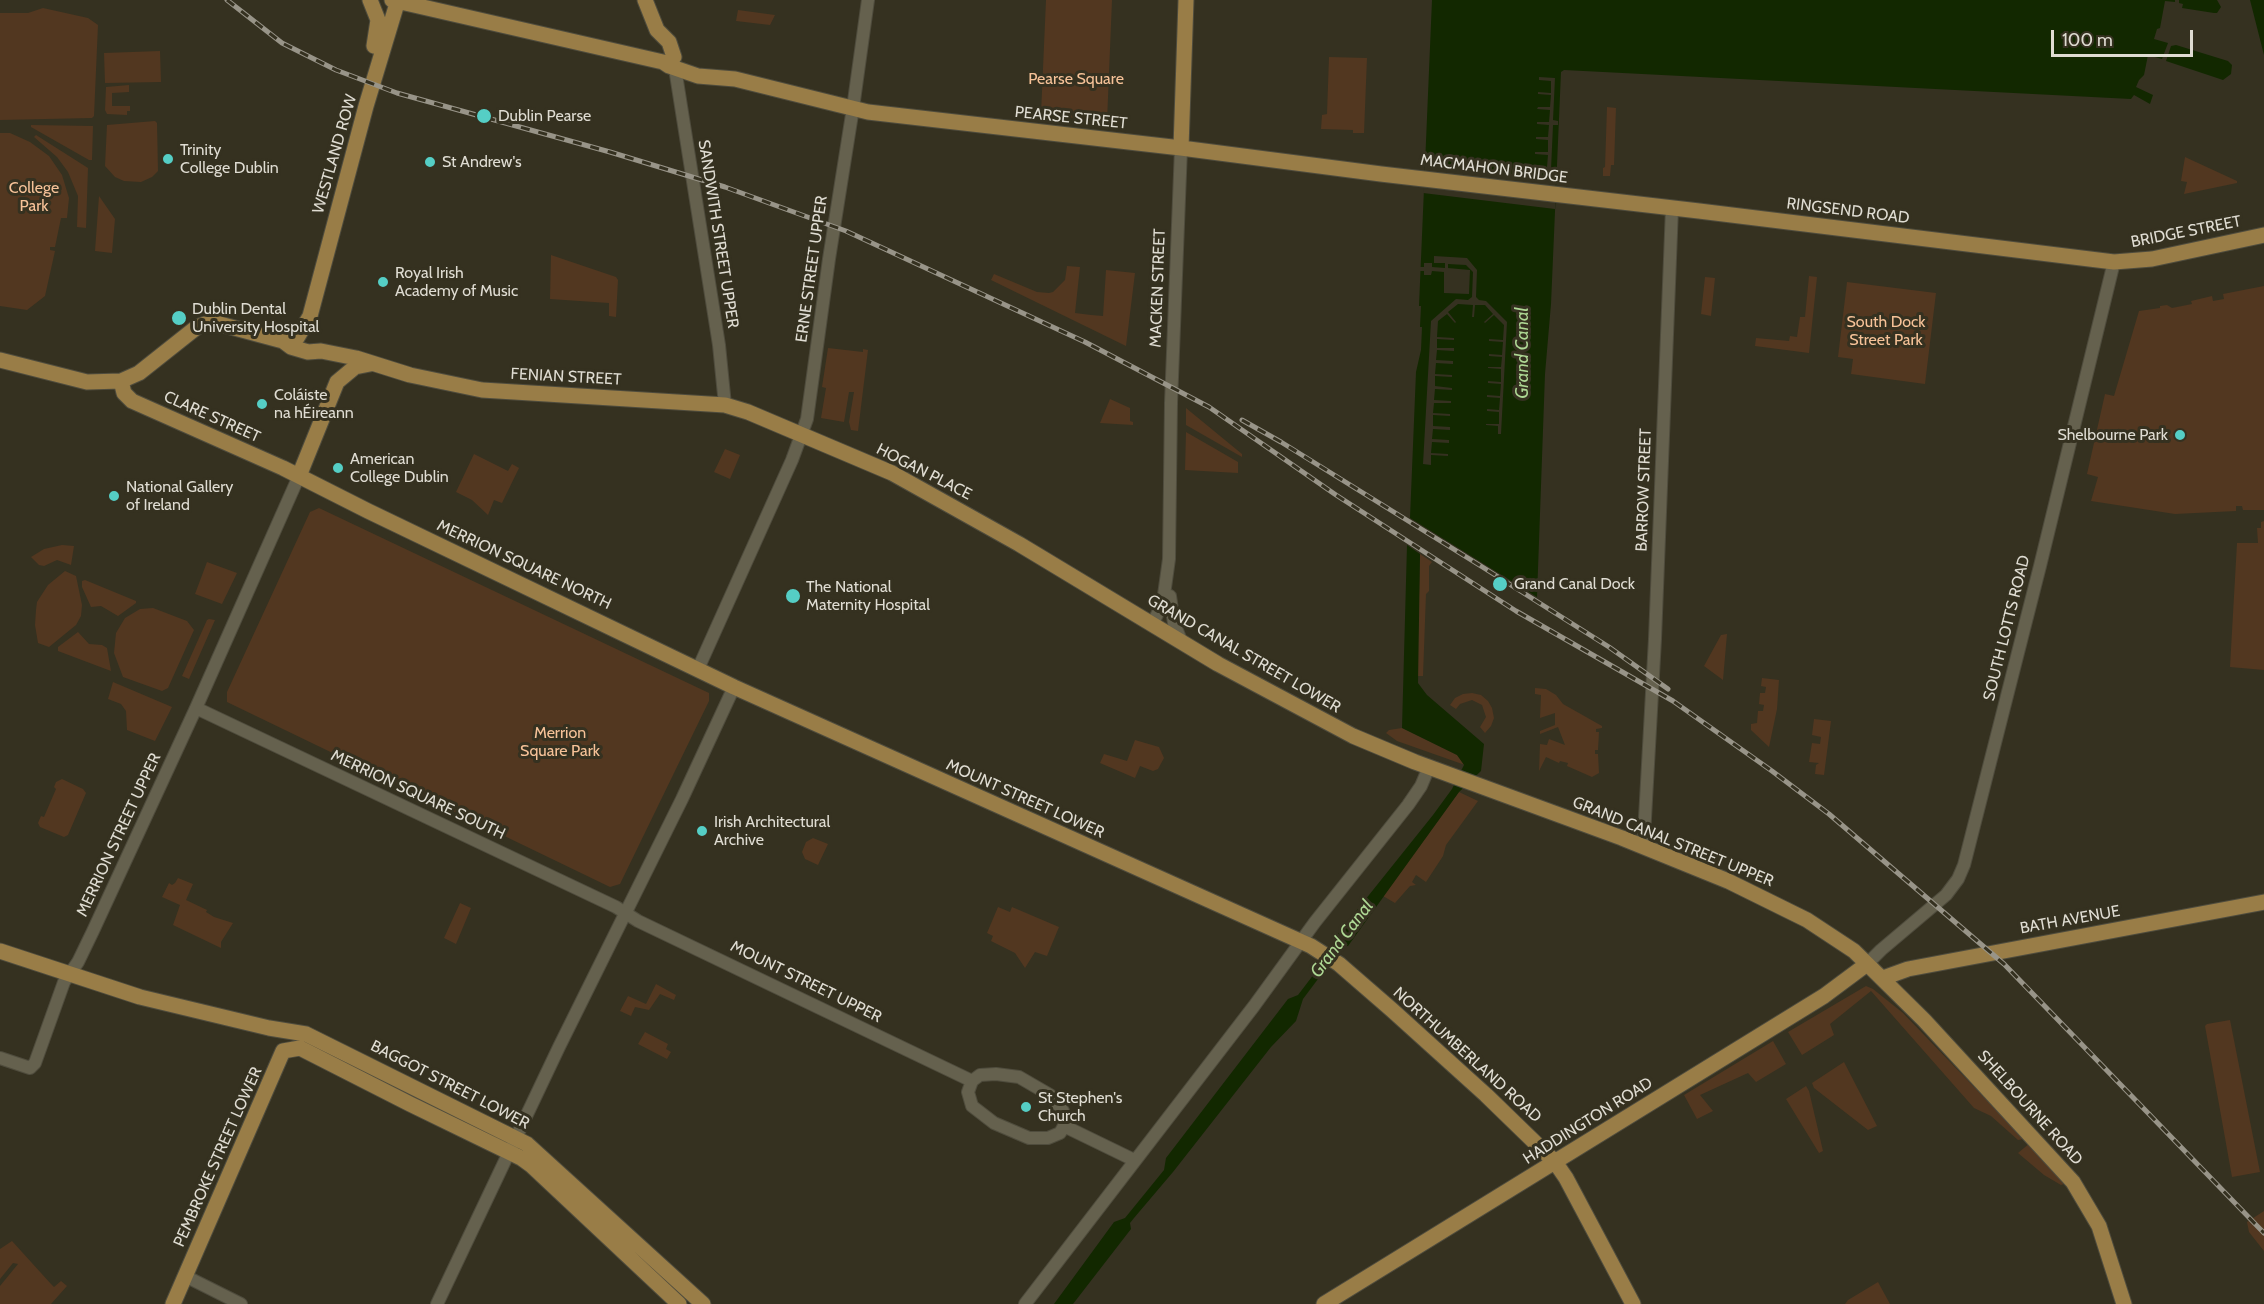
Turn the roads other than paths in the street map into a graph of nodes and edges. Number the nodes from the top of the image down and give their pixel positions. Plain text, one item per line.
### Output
1 (370, 0) edge
2 (395, 0) edge
3 (645, 0) edge
4 (868, 0) edge
5 (1186, 0) edge
6 (657, 30) junction
7 (647, 59) junction
8 (671, 62) junction
9 (366, 106) junction
10 (853, 108) junction
11 (1181, 148) junction
12 (1406, 177) joint
13 (1578, 197) joint
14 (1672, 207) junction
15 (2264, 235) edge
16 (2114, 262) junction
17 (310, 316) junction
18 (283, 341) junction
19 (324, 352) junction
20 (0, 360) edge
21 (370, 364) junction
22 (121, 381) junction
23 (337, 382) junction
24 (725, 405) junction
25 (803, 434) junction
26 (299, 476) junction
27 (1026, 548) joint
28 (1168, 577) junction
29 (1170, 596) junction
30 (1155, 625) junction
31 (1182, 643) junction
32 (698, 669) junction
33 (734, 687) junction
34 (196, 708) junction
35 (1429, 767) junction
36 (1453, 775) joint
37 (1641, 846) junction
38 (2264, 902) edge
39 (626, 913) junction
40 (1302, 942) junction
41 (0, 951) edge
42 (1319, 951) joint
43 (1868, 964) junction
44 (69, 975) junction
45 (1883, 978) junction
46 (269, 1028) junction
47 (283, 1051) junction
48 (0, 1058) edge
49 (972, 1081) junction
50 (1064, 1126) junction
51 (513, 1146) junction
52 (1134, 1160) junction
53 (1555, 1162) junction
54 (185, 1276) junction
55 (688, 1290) junction
56 (173, 1304) edge
57 (241, 1304) edge
58 (437, 1304) edge
59 (679, 1304) edge
60 (703, 1304) edge
61 (1025, 1304) edge
62 (1324, 1304) edge
63 (1633, 1304) edge
64 (2124, 1304) edge

1 - 9 main road
2 - 7 main road, PEARSE STREET
2 - 9 main road, WESTLAND ROW
3 - 6 main road
4 - 10 street, ERNE STREET UPPER
5 - 11 main road, MACKEN STREET
6 - 7 main road
6 - 8 main road
7 - 8 main road, PEARSE STREET
8 - 10 main road, PEARSE STREET
8 - 24 street, SANDWITH STREET UPPER
9 - 17 main road, WESTLAND ROW
10 - 11 main road, PEARSE STREET
10 - 25 street, ERNE STREET UPPER
11 - 12 main road, PEARSE STREET
11 - 28 street, MACKEN STREET
12 - 13 main road, MACMAHON BRIDGE
13 - 14 main road, RINGSEND ROAD
14 - 16 main road, RINGSEND ROAD
14 - 37 street, BARROW STREET
15 - 16 main road, BRIDGE STREET
16 - 43 street, SOUTH LOTTS ROAD
17 - 18 main road, WESTLAND ROW
17 - 19 main road, WESTLAND ROW
18 - 19 main road, FENIAN STREET
18 - 22 main road, FENIAN STREET
19 - 21 main road, FENIAN STREET
19 - 23 main road, WESTLAND ROW
20 - 22 main road
21 - 23 main road
21 - 24 main road, FENIAN STREET
22 - 26 main road, CLARE STREET
23 - 26 main road
24 - 25 main road, FENIAN STREET
25 - 27 main road, HOGAN PLACE
25 - 32 street, ERNE STREET UPPER
26 - 32 main road, MERRION SQUARE NORTH
26 - 34 street, MERRION STREET UPPER
27 - 30 main road, GRAND CANAL STREET LOWER
28 - 29 street, MACKEN STREET
28 - 30 street, MACKEN STREET
29 - 30 street, MACKEN STREET
29 - 31 street
30 - 31 main road, GRAND CANAL STREET LOWER
31 - 35 main road, GRAND CANAL STREET LOWER
32 - 33 main road, MERRION SQUARE NORTH
33 - 39 street
33 - 40 main road, MOUNT STREET LOWER
34 - 39 street, MERRION SQUARE SOUTH
34 - 44 street, MERRION STREET UPPER
35 - 36 main road, GRAND CANAL STREET LOWER
35 - 40 street
36 - 37 main road, GRAND CANAL STREET UPPER
37 - 43 main road, GRAND CANAL STREET UPPER
38 - 45 main road, BATH AVENUE
39 - 49 street, MOUNT STREET UPPER
39 - 51 street
40 - 42 main road, MOUNT STREET LOWER
40 - 52 street
41 - 44 main road, BAGGOT STREET LOWER
42 - 53 main road, NORTHUMBERLAND ROAD
43 - 45 main road, SHELBOURNE ROAD
43 - 53 main road, HADDINGTON ROAD
44 - 46 main road, BAGGOT STREET LOWER
44 - 48 street, MERRION STREET UPPER
45 - 64 main road, SHELBOURNE ROAD
46 - 47 main road
46 - 51 main road, BAGGOT STREET LOWER
47 - 51 main road, BAGGOT STREET LOWER
47 - 54 main road, PEMBROKE STREET LOWER
49 - 50 street
49 - 50 street
50 - 52 street
51 - 55 main road, BAGGOT STREET LOWER
51 - 58 street
51 - 59 main road, BAGGOT STREET LOWER
52 - 61 street
53 - 62 main road, HADDINGTON ROAD
53 - 63 main road, NORTHUMBERLAND ROAD
54 - 56 main road, PEMBROKE STREET LOWER
54 - 57 street
55 - 59 main road
55 - 60 main road, BAGGOT STREET LOWER

